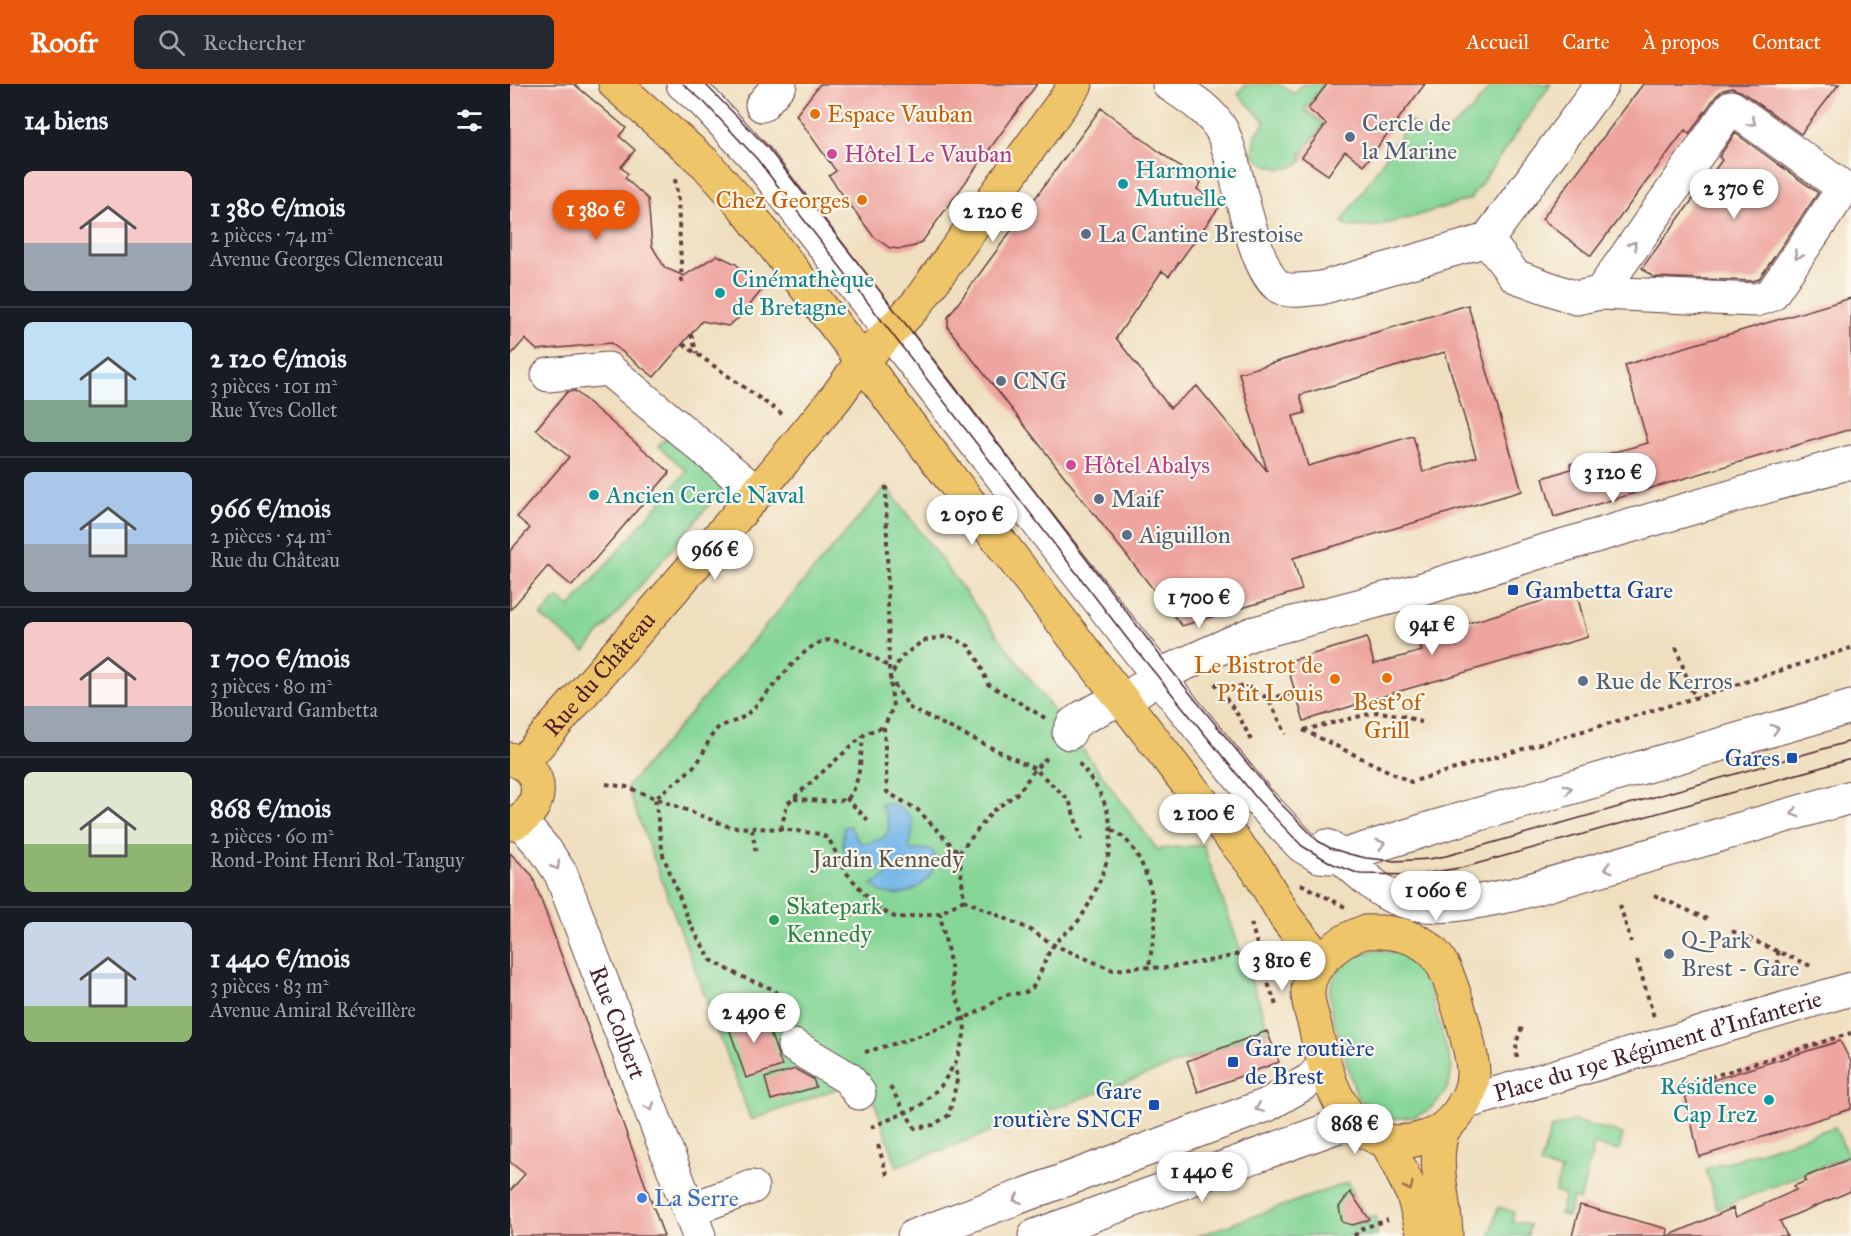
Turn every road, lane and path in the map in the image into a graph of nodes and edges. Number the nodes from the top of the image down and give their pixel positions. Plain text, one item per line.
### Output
1 (615, 84) edge
2 (683, 84) edge
3 (705, 84) edge
4 (1076, 84) edge
5 (1169, 84) edge
6 (1602, 84) edge
7 (674, 172) dead end
8 (1487, 240) junction
9 (682, 285) dead end
10 (1600, 293) junction
11 (896, 326) junction
12 (691, 334) dead end
13 (683, 344) dead end
14 (697, 353) junction
15 (862, 361) junction
16 (548, 375) dead end
17 (782, 414) dead end
18 (1851, 462) edge
19 (886, 486) dead end
20 (757, 493) junction
21 (1676, 647) dead end
22 (1851, 648) edge
23 (1202, 655) junction
24 (889, 667) junction
25 (1166, 673) junction
26 (890, 678) junction
27 (1238, 687) dead end
28 (1296, 693) dead end
29 (1698, 697) junction
30 (1268, 698) junction
31 (1123, 700) junction
32 (1851, 707) edge
33 (1424, 723) dead end
34 (884, 727) junction
35 (863, 735) junction
36 (1286, 735) dead end
37 (1066, 738) junction
38 (1253, 744) dead end
39 (516, 761) edge
40 (1035, 769) junction
41 (606, 784) dead end
42 (1851, 797) edge
43 (655, 798) junction
44 (793, 798) junction
45 (846, 798) junction
46 (515, 822) edge
47 (871, 823) dead end
48 (752, 829) junction
49 (781, 829) junction
50 (1112, 830) junction
51 (1082, 840) dead end
52 (756, 853) dead end
53 (959, 853) junction
54 (1339, 856) junction
55 (1654, 895) dead end
56 (964, 900) junction
57 (1620, 905) dead end
58 (940, 914) junction
59 (1707, 919) dead end
60 (1732, 931) dead end
61 (1631, 942) dead end
62 (1054, 945) junction
63 (1251, 951) dead end
64 (1778, 951) junction
65 (1636, 960) dead end
66 (1321, 962) junction
67 (1149, 968) junction
68 (1819, 970) dead end
69 (1784, 981) dead end
70 (1851, 989) edge
71 (963, 1018) junction
72 (1657, 1026) dead end
73 (1851, 1033) edge
74 (793, 1036) joint
75 (856, 1049) dead end
76 (1325, 1065) junction
77 (953, 1066) junction
78 (1676, 1088) dead end
79 (859, 1093) dead end
80 (1464, 1103) junction
81 (905, 1114) junction
82 (1352, 1121) junction
83 (872, 1127) dead end
84 (1443, 1128) junction
85 (1386, 1140) junction
86 (878, 1145) dead end
87 (888, 1178) dead end
88 (752, 1187) dead end
89 (1394, 1218) dead end
90 (694, 1223) edge
91 (914, 1236) edge
92 (1035, 1236) edge
93 (1354, 1236) edge
94 (1424, 1236) edge
95 (1446, 1236) edge

1 - 15 main road
2 - 11 street
3 - 11 street
4 - 11 main road, Rue du Château
5 - 8 street
6 - 8 street
7 - 9 path
8 - 10 street
10 -> 10 street
11 - 15 main road, Rue du Château
11 - 25 street
12 - 14 path
13 - 14 path
14 - 17 path
15 - 20 main road, Rue du Château
15 - 31 main road
16 - 20 street
18 - 23 street
19 - 24 path
20 - 39 main road, Rue du Château
21 - 29 path
22 - 29 path
23 - 25 street
23 - 38 path
24 - 26 path
24 - 43 path
25 - 31 street
25 - 54 street
26 - 34 path
26 - 37 path
26 - 40 path
27 - 30 path
28 - 30 path
29 - 33 path
30 - 36 path
31 - 37 street
31 - 66 main road
54 -> 32 street
34 - 35 path
34 - 53 path
35 - 44 path
35 - 45 path
37 - 40 path
37 - 50 path
39 - 46 main road
40 - 51 path
40 - 53 path
41 - 43 path
42 -> 54 street
43 - 48 path
43 - 74 path
44 - 45 path
44 - 49 path
45 - 47 path
46 -> 90 street, Rue Colbert
48 - 49 path
48 - 52 path
49 - 58 path
50 - 62 path
50 - 67 path
53 - 56 path
55 - 59 path
56 - 58 path
56 - 62 path
57 - 61 path
58 - 71 path
60 - 64 path
62 - 67 path
62 - 71 path
63 - 67 path
64 - 68 path
64 - 69 path
65 - 72 path
66 - 76 main road
66 - 80 main road
70 - 80 street, Place du 19e Régiment d'Infanterie
71 - 75 path
71 - 77 path
73 - 78 path
74 - 79 street
76 - 82 main road
76 -> 91 street
77 - 81 path
77 - 81 path
80 - 84 main road
81 - 83 path
82 - 85 main road
82 - 92 street
84 - 85 main road
84 - 95 main road
85 -> 94 main road
86 - 87 path
88 - 90 street
89 - 93 path

